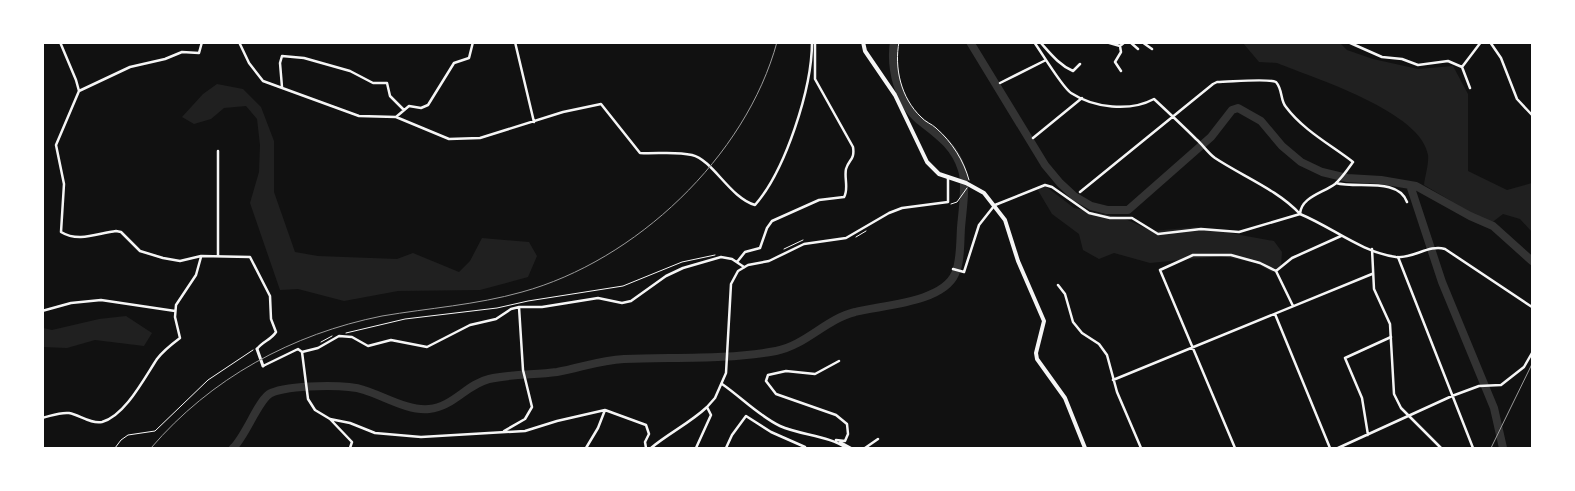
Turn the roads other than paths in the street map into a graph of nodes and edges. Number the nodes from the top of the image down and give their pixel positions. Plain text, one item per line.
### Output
1 (60, 42) edge
2 (202, 42) edge
3 (239, 42) edge
4 (473, 42) edge
5 (515, 42) edge
6 (814, 42) edge
7 (863, 42) edge
8 (1034, 42) edge
9 (1040, 42) edge
10 (1106, 42) edge
11 (1125, 42) edge
12 (1130, 42) edge
13 (1142, 42) edge
14 (1348, 42) edge
15 (1481, 42) edge
16 (1490, 42) edge
17 (1120, 46) junction
18 (1152, 49) dead end
19 (1138, 50) dead end
20 (1046, 60) junction
21 (1080, 64) dead end
22 (1462, 67) junction
23 (1121, 71) dead end
24 (1000, 83) dead end
25 (282, 87) junction
26 (1470, 88) dead end
27 (79, 91) junction
28 (1082, 98) junction
29 (404, 110) junction
30 (1532, 115) edge
31 (1173, 116) junction
32 (396, 117) junction
33 (534, 122) junction
34 (1033, 138) dead end
35 (218, 151) dead end
36 (948, 178) junction
37 (1336, 183) junction
38 (1080, 192) dead end
39 (1407, 202) dead end
40 (994, 206) junction
41 (1300, 214) junction
42 (1341, 236) junction
43 (1372, 248) junction
44 (201, 256) junction
45 (218, 256) junction
46 (1398, 257) junction
47 (737, 262) junction
48 (744, 267) junction
49 (953, 269) dead end
50 (1276, 271) junction
51 (1372, 274) junction
52 (1058, 285) dead end
53 (1293, 306) junction
54 (519, 307) junction
55 (1532, 307) edge
56 (42, 311) edge
57 (175, 311) junction
58 (1275, 314) junction
59 (1392, 337) junction
60 (257, 349) joint
61 (1193, 349) junction
62 (302, 352) junction
63 (1532, 353) edge
64 (839, 360) dead end
65 (263, 366) joint
66 (1113, 380) junction
67 (722, 384) junction
68 (1452, 396) junction
69 (707, 407) junction
70 (605, 410) junction
71 (1408, 416) junction
72 (42, 418) edge
73 (330, 419) junction
74 (503, 432) junction
75 (1368, 435) junction
76 (878, 439) dead end
77 (836, 440) junction
78 (350, 448) edge
79 (586, 448) edge
80 (646, 448) edge
81 (651, 448) edge
82 (696, 448) edge
83 (726, 448) edge
84 (804, 448) edge
85 (846, 448) edge
86 (851, 448) edge
87 (865, 448) edge
88 (1085, 448) edge
89 (1141, 448) edge
90 (1236, 448) edge
91 (1330, 448) edge
92 (1338, 448) edge
93 (1441, 448) edge
94 (1473, 448) edge

1 - 27 street
2 - 27 street
3 - 25 street
4 - 29 street
5 - 33 street
6 - 33 street
6 - 47 street
7 - 36 main road
8 - 20 street
9 - 21 street
10 - 17 street
11 - 17 street
12 - 19 street
13 - 18 street
14 - 22 street
15 - 22 street
16 - 30 street
17 - 23 street
20 - 24 street
20 - 28 street
22 - 26 street
25 - 29 street
25 - 32 street
27 - 44 street
28 - 31 street
28 - 34 street
29 - 32 street
31 - 37 street
31 - 38 street
31 - 41 street
32 - 33 street
35 - 45 street
36 - 40 main road
36 - 48 street
37 - 39 street
37 - 41 street
40 - 41 street
40 - 49 street
40 - 88 main road
41 - 42 street
42 - 43 street
42 - 50 street
43 - 46 street
43 - 51 street
44 - 45 street
44 - 57 street
45 - 60 street
46 - 55 street
46 - 68 street
47 - 48 street
47 - 54 street
48 - 67 street
50 - 53 street
50 - 61 street
51 - 53 street
51 - 59 street
52 - 66 street
53 - 58 street
54 - 62 street
54 - 74 street
56 - 57 street
57 - 72 street
58 - 61 street
58 - 91 street
59 - 71 street
59 - 75 street
60 - 65 main road
61 - 66 street
61 - 90 street
62 - 65 street
62 - 73 street
63 - 68 street
64 - 77 street
66 - 89 street
67 - 69 street
67 - 77 street
68 - 71 street
68 - 94 street
69 - 81 street
69 - 82 street
70 - 74 street
70 - 79 street
70 - 80 street
71 - 75 street
71 - 93 street
73 - 74 street
73 - 78 street
75 - 92 street
76 - 87 street
77 - 85 street
77 - 86 street
83 - 84 street

